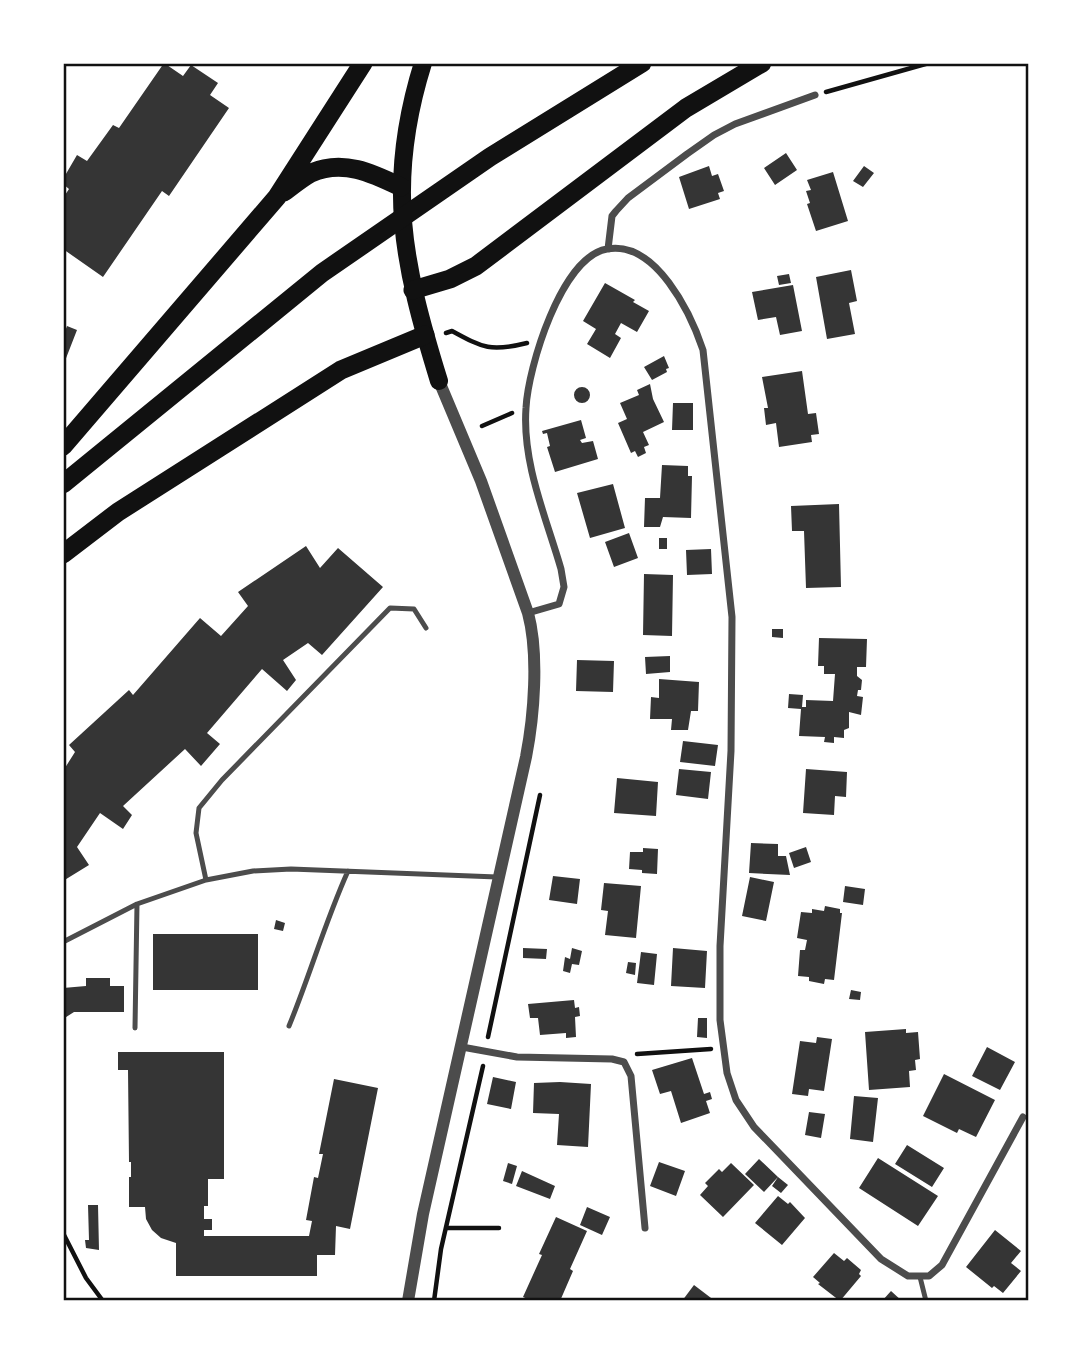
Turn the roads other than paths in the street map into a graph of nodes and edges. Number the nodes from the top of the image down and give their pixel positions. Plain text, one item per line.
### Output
1 (363, 63) edge
2 (424, 63) edge
3 (642, 63) edge
4 (762, 63) edge
5 (815, 95) road end
6 (401, 187) junction
7 (277, 197) junction
8 (608, 249) junction
9 (413, 290) junction
10 (425, 335) junction
11 (439, 381) joint
12 (63, 446) edge
13 (63, 484) edge
14 (63, 554) edge
15 (528, 613) junction
16 (426, 628) dead end
17 (325, 675) junction
18 (332, 677) dead end
19 (348, 871) junction
20 (498, 877) junction
21 (206, 880) junction
22 (137, 904) junction
23 (63, 942) edge
24 (289, 1026) dead end
25 (135, 1028) dead end
26 (462, 1047) junction
27 (1023, 1117) dead end
28 (645, 1227) dead end
29 (920, 1277) junction
30 (408, 1301) edge
31 (926, 1301) edge

1 - 7 highway
2 - 6 main road
3 - 13 highway
4 - 9 highway
5 - 8 street
6 - 7 highway
6 - 9 main road
7 - 12 highway
8 - 15 street
8 - 29 street
9 - 10 main road
10 - 11 main road
10 - 14 highway
11 - 15 street
15 - 20 street
16 - 17 lane
17 - 18 lane
17 - 21 lane
19 - 20 lane
19 - 21 lane
19 - 24 lane
20 - 26 street
21 - 22 lane
22 - 23 lane
22 - 25 lane
26 - 28 street
26 - 30 street
27 - 29 street
29 - 31 lane

